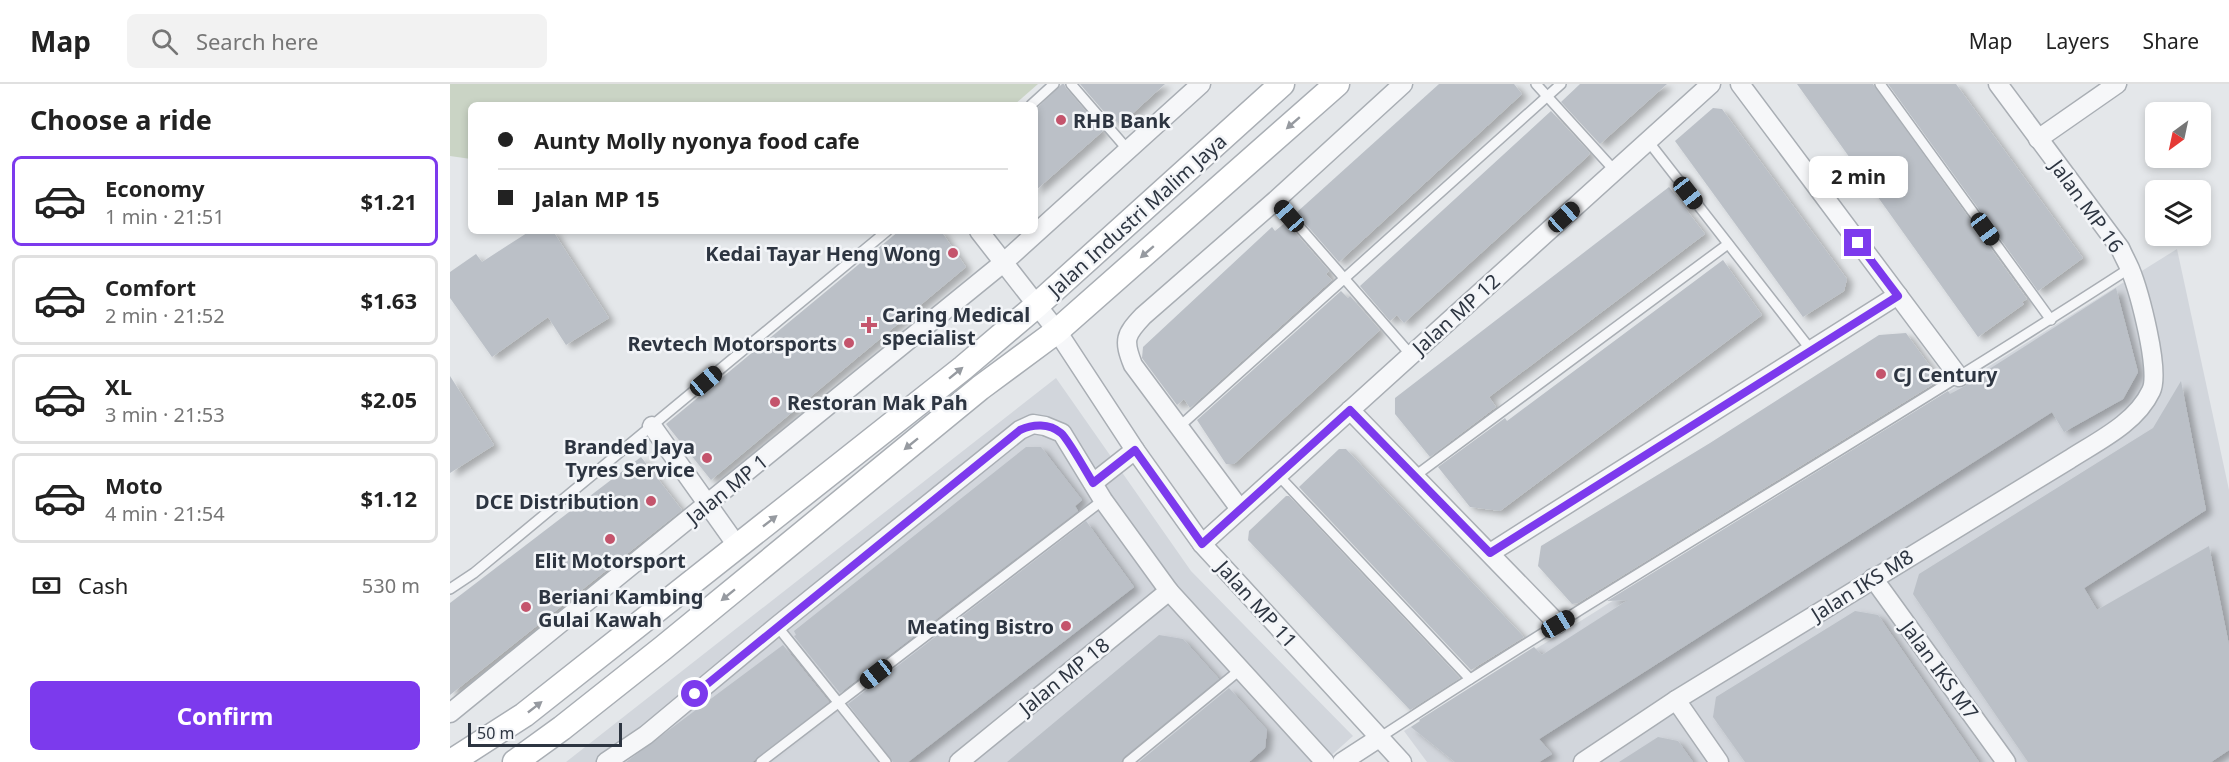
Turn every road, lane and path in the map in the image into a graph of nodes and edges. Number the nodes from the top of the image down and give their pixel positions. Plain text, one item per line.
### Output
1 (1054, 84) edge
2 (1071, 84) edge
3 (1201, 84) edge
4 (1282, 84) edge
5 (1337, 84) edge
6 (1403, 84) edge
7 (1536, 84) edge
8 (1561, 84) edge
9 (1711, 84) edge
10 (1740, 84) edge
11 (1880, 84) edge
12 (1998, 84) edge
13 (2117, 84) edge
14 (1547, 96) junction
15 (1034, 102) edge
16 (2038, 139) junction
17 (1648, 141) junction
18 (1128, 150) junction
19 (1615, 171) junction
20 (1276, 201) junction
21 (1038, 231) edge
22 (883, 234) edge
23 (981, 234) edge
24 (1035, 234) edge
25 (1728, 244) junction
26 (1003, 263) junction
27 (2130, 268) junction
28 (1343, 279) junction
29 (1898, 296) junction
30 (1036, 306) junction
31 (2051, 320) junction
32 (1057, 331) junction
33 (1811, 350) junction
34 (1411, 355) junction
35 (1959, 377) junction
36 (2141, 408) joint
37 (1350, 410) junction
38 (652, 426) junction
39 (1180, 426) junction
40 (1135, 450) junction
41 (1278, 475) junction
42 (1415, 476) junction
43 (1093, 483) junction
44 (1103, 500) junction
45 (708, 505) junction
46 (1240, 509) junction
47 (1202, 544) junction
48 (738, 547) junction
49 (1490, 553) junction
50 (1873, 578) junction
51 (450, 589) edge
52 (1169, 591) junction
53 (1558, 624) junction
54 (777, 626) junction
55 (1241, 669) junction
56 (1470, 679) junction
57 (1676, 700) junction
58 (838, 703) junction
59 (450, 713) edge
60 (1380, 738) junction
61 (451, 762) edge
62 (514, 762) edge
63 (606, 762) edge
64 (761, 762) edge
65 (886, 762) edge
66 (959, 762) edge
67 (1128, 762) edge
68 (1325, 762) edge
69 (1342, 762) edge
70 (1401, 762) edge
71 (1583, 762) edge
72 (1719, 762) edge
73 (2006, 762) edge

1 - 15 lane
2 - 18 lane
3 - 18 street, Jalan MP 1
4 - 30 main road, Jalan Industri Malim Jaya
5 -> 32 main road, Jalan Industri Malim Jaya
6 - 20 street
7 - 14 lane
8 - 14 lane
9 - 17 street, Jalan MP 12
10 - 29 street
11 - 31 lane
12 - 16 street, Jalan MP 16
13 - 16 street
14 - 19 lane
14 - 28 lane
16 - 27 street, Jalan MP 16
17 - 19 street, Jalan MP 12
17 - 25 lane
18 - 21 street, Jalan MP 1
19 - 34 street, Jalan MP 12
20 - 28 lane
20 - 39 street
22 - 38 lane
23 - 26 street, Jalan MP 11
24 - 26 street, Jalan MP 1
25 - 33 lane
25 - 42 lane
26 - 30 street, Jalan MP 11
26 - 45 street, Jalan MP 1
27 - 31 lane
27 - 36 street, Jalan MP 16
28 - 34 lane
28 - 39 lane
29 - 33 street
29 - 35 street
30 - 32 street, Jalan MP 11
48 -> 30 main road, Jalan Industri Malim Jaya
31 - 35 lane
32 - 40 street, Jalan MP 11
32 -> 62 main road, Jalan Industri Malim Jaya
33 - 49 street
34 - 37 street, Jalan MP 12
35 - 53 lane
36 - 50 street, Jalan IKS M8
37 - 41 street, Jalan MP 12
37 - 42 street
38 - 45 street
38 - 51 lane
39 - 46 street
40 - 43 street
40 - 47 street, Jalan MP 11
41 - 46 street, Jalan MP 12
41 - 56 lane
42 - 49 street
43 - 44 street
43 - 54 street
44 - 52 street
44 - 58 lane
45 - 48 street
45 - 59 street, Jalan MP 1
46 - 47 street, Jalan MP 12
47 - 60 street, Jalan MP 11
61 -> 48 main road, Jalan Industri Malim Jaya
49 - 53 street
50 - 57 street, Jalan IKS M8
50 - 73 street, Jalan IKS M7
52 - 55 street
52 - 66 street, Jalan MP 18
53 - 56 lane
54 - 58 lane
54 - 63 street
55 - 67 lane
55 - 68 street
56 - 60 lane
57 - 71 street, Jalan IKS M8
57 - 72 street
58 - 64 lane
58 - 65 lane
60 - 69 street
60 - 70 street, Jalan MP 11

